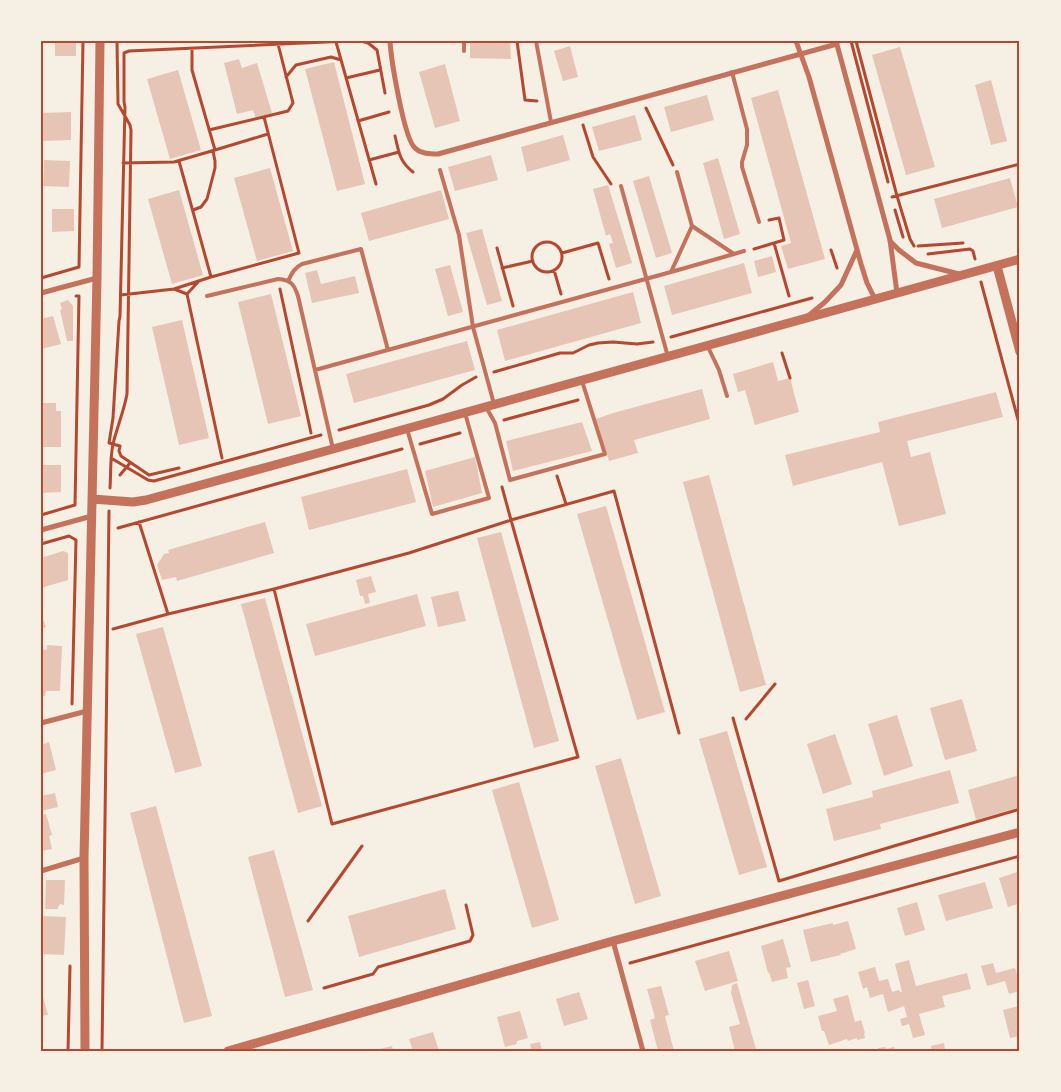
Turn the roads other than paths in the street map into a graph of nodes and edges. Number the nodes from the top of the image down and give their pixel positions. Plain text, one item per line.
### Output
1 (100, 41) edge
2 (390, 41) edge
3 (464, 41) edge
4 (536, 41) edge
5 (796, 41) edge
6 (837, 43) edge
7 (464, 50) dead end
8 (800, 54) junction
9 (732, 72) junction
10 (551, 122) junction
11 (440, 170) dead end
12 (676, 170) road end
13 (621, 186) road end
14 (759, 222) road end
15 (692, 226) junction
16 (890, 240) junction
17 (857, 250) junction
18 (744, 251) road end
19 (734, 254) junction
20 (1020, 260) edge
21 (996, 266) junction
22 (670, 272) junction
23 (963, 275) junction
24 (97, 278) junction
25 (646, 279) junction
26 (288, 281) junction
27 (41, 293) edge
28 (897, 293) junction
29 (207, 296) dead end
30 (875, 299) junction
31 (804, 319) junction
32 (473, 327) junction
33 (707, 346) junction
34 (388, 350) junction
35 (1020, 352) edge
36 (668, 356) junction
37 (315, 370) junction
38 (582, 380) junction
39 (727, 396) dead end
40 (490, 406) junction
41 (465, 413) junction
42 (407, 429) junction
43 (333, 449) junction
44 (92, 499) junction
45 (92, 516) junction
46 (41, 530) edge
47 (87, 711) junction
48 (41, 723) edge
49 (1020, 832) edge
50 (84, 858) junction
51 (41, 871) edge
52 (613, 941) junction
53 (85, 1051) edge
54 (228, 1051) edge
55 (643, 1051) edge

1 - 24 street
2 - 10 street
3 - 7 lane
4 - 10 lane
5 - 8 street
6 - 8 street
6 - 16 street
8 - 9 street
8 - 17 street
9 - 10 street
9 - 14 lane
11 - 32 lane
12 - 15 lane
13 - 25 lane
15 - 19 lane
15 - 22 lane
16 - 23 street
16 - 28 street
17 - 30 street
17 - 31 street
18 - 19 lane
19 - 22 lane
20 - 21 street
21 - 23 street
21 - 35 street
22 - 25 lane
23 - 28 street
24 - 27 street
24 - 44 street
25 - 32 lane
25 - 36 lane
26 - 29 lane
26 - 34 lane
26 - 37 lane
28 - 30 street
30 - 31 street
31 - 33 street
32 - 34 lane
32 - 40 lane
33 - 36 street
33 - 39 lane
34 - 37 lane
36 - 38 street
37 - 43 lane
38 - 40 street
38 - 40 lane
40 - 41 street
41 - 42 street
41 - 42 lane
42 - 43 street
43 - 44 street
44 - 45 street
45 - 46 street
45 - 47 street
47 - 48 street
47 - 50 street
49 - 52 street
50 - 51 street
50 - 53 street
52 - 54 street
52 - 55 street

